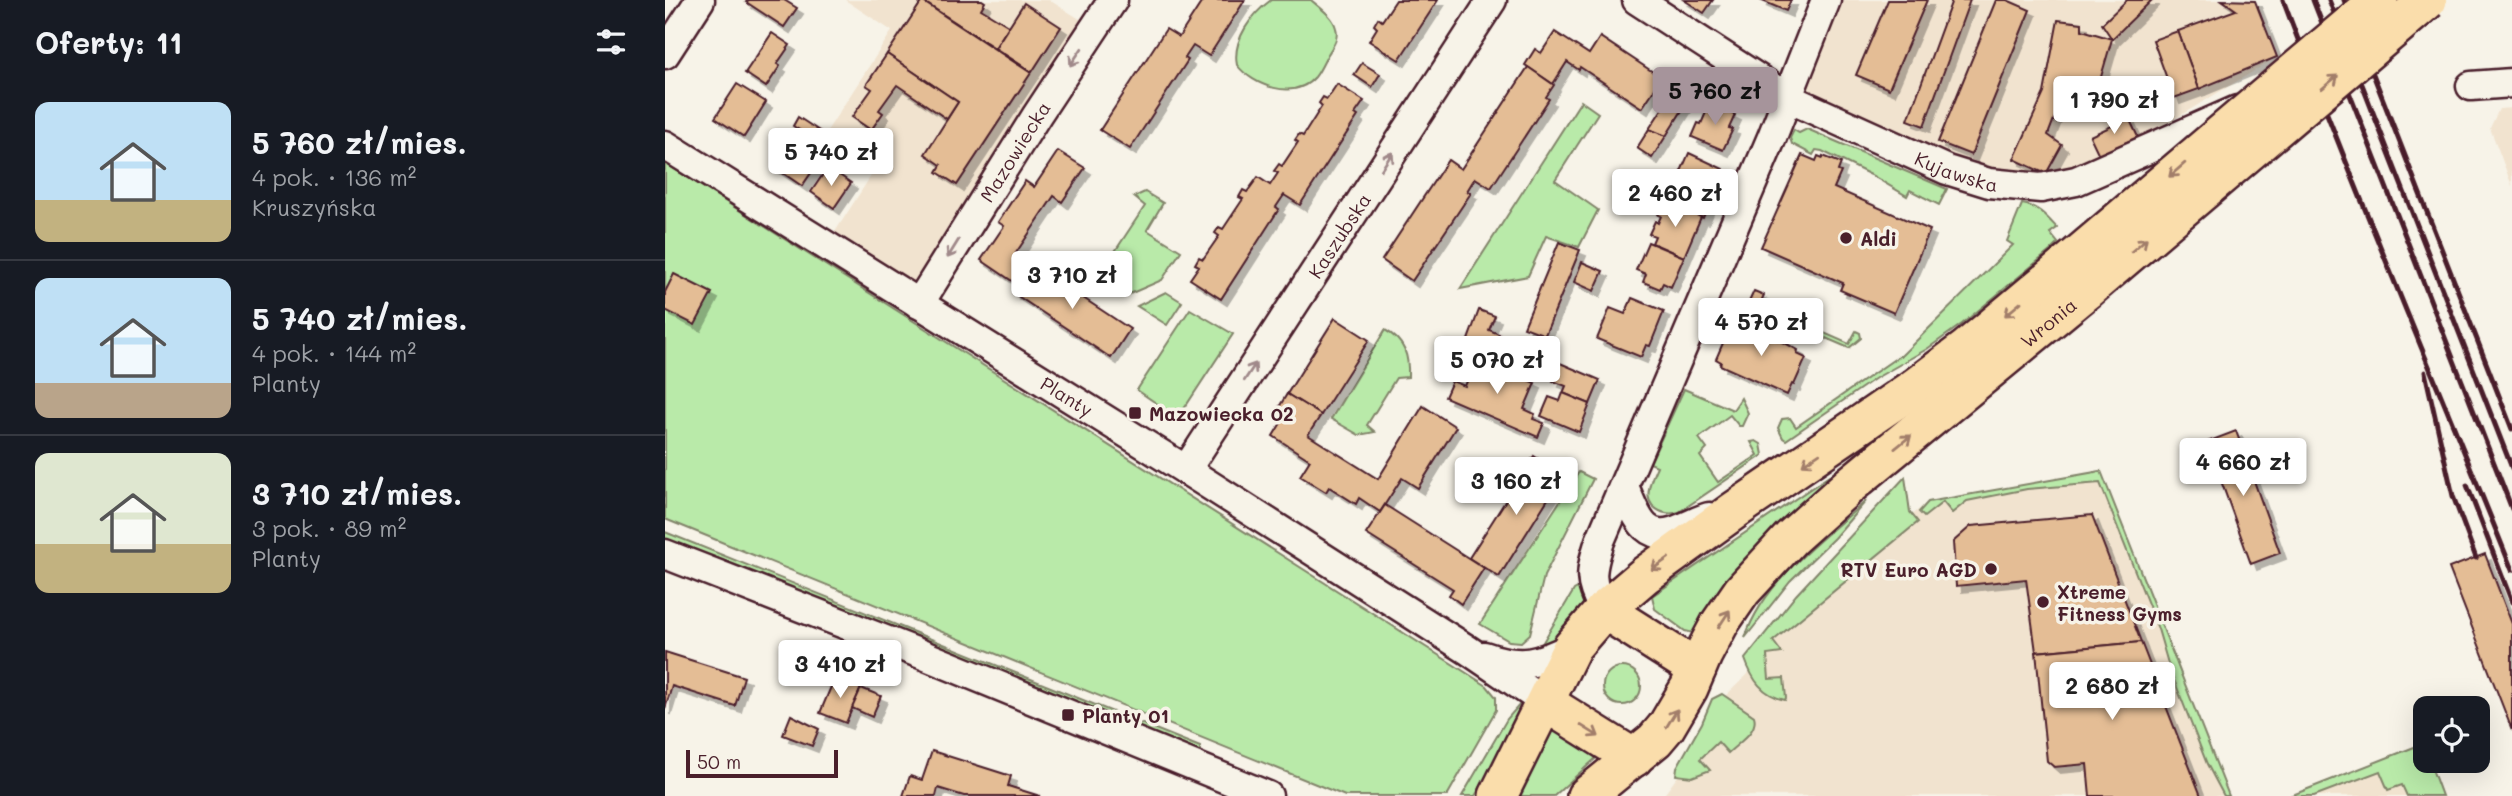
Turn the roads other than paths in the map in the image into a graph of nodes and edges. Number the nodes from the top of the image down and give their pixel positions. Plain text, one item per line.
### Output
1 (700, 0) edge
2 (1114, 0) edge
3 (1492, 0) edge
4 (1637, 0) edge
5 (1826, 0) edge
6 (2379, 0) edge
7 (2428, 0) edge
8 (665, 54) edge
9 (2512, 83) edge
10 (2296, 84) dead end
11 (2471, 86) dead end
12 (1788, 98) junction
13 (665, 145) edge
14 (2076, 278) junction
15 (919, 304) junction
16 (1186, 470) junction
17 (1623, 486) junction
18 (1735, 510) junction
19 (665, 554) edge
20 (1604, 610) junction
21 (1572, 647) junction
22 (1468, 650) junction
23 (1697, 669) junction
24 (1546, 703) junction
25 (1635, 758) junction
26 (1268, 796) edge
27 (1498, 796) edge
28 (1586, 796) edge

1 - 8 street
2 -> 15 street, Mazowiecka
16 -> 3 street, Kaszubska
4 - 12 street, Kujawska
5 - 12 street
6 -> 14 main road, Wronia, bridge
14 -> 7 main road, Wronia, bridge
9 - 11 street
10 - 12 street, Kujawska
12 - 17 street
13 - 15 street, Planty
14 -> 18 main road, Wronia
23 -> 14 main road, Wronia
15 - 16 street, Planty
16 - 22 street, Planty
17 - 18 street
17 - 20 street
18 -> 20 main road, Wronia
19 - 26 street
20 - 21 main road, Wronia
20 - 23 main road
21 - 22 street, Planty
21 - 24 main road, Wronia
22 - 24 street, Planty
25 -> 23 main road, Wronia
24 -> 25 main road
24 - 27 main road, Wronia
25 - 28 main road, Wronia

